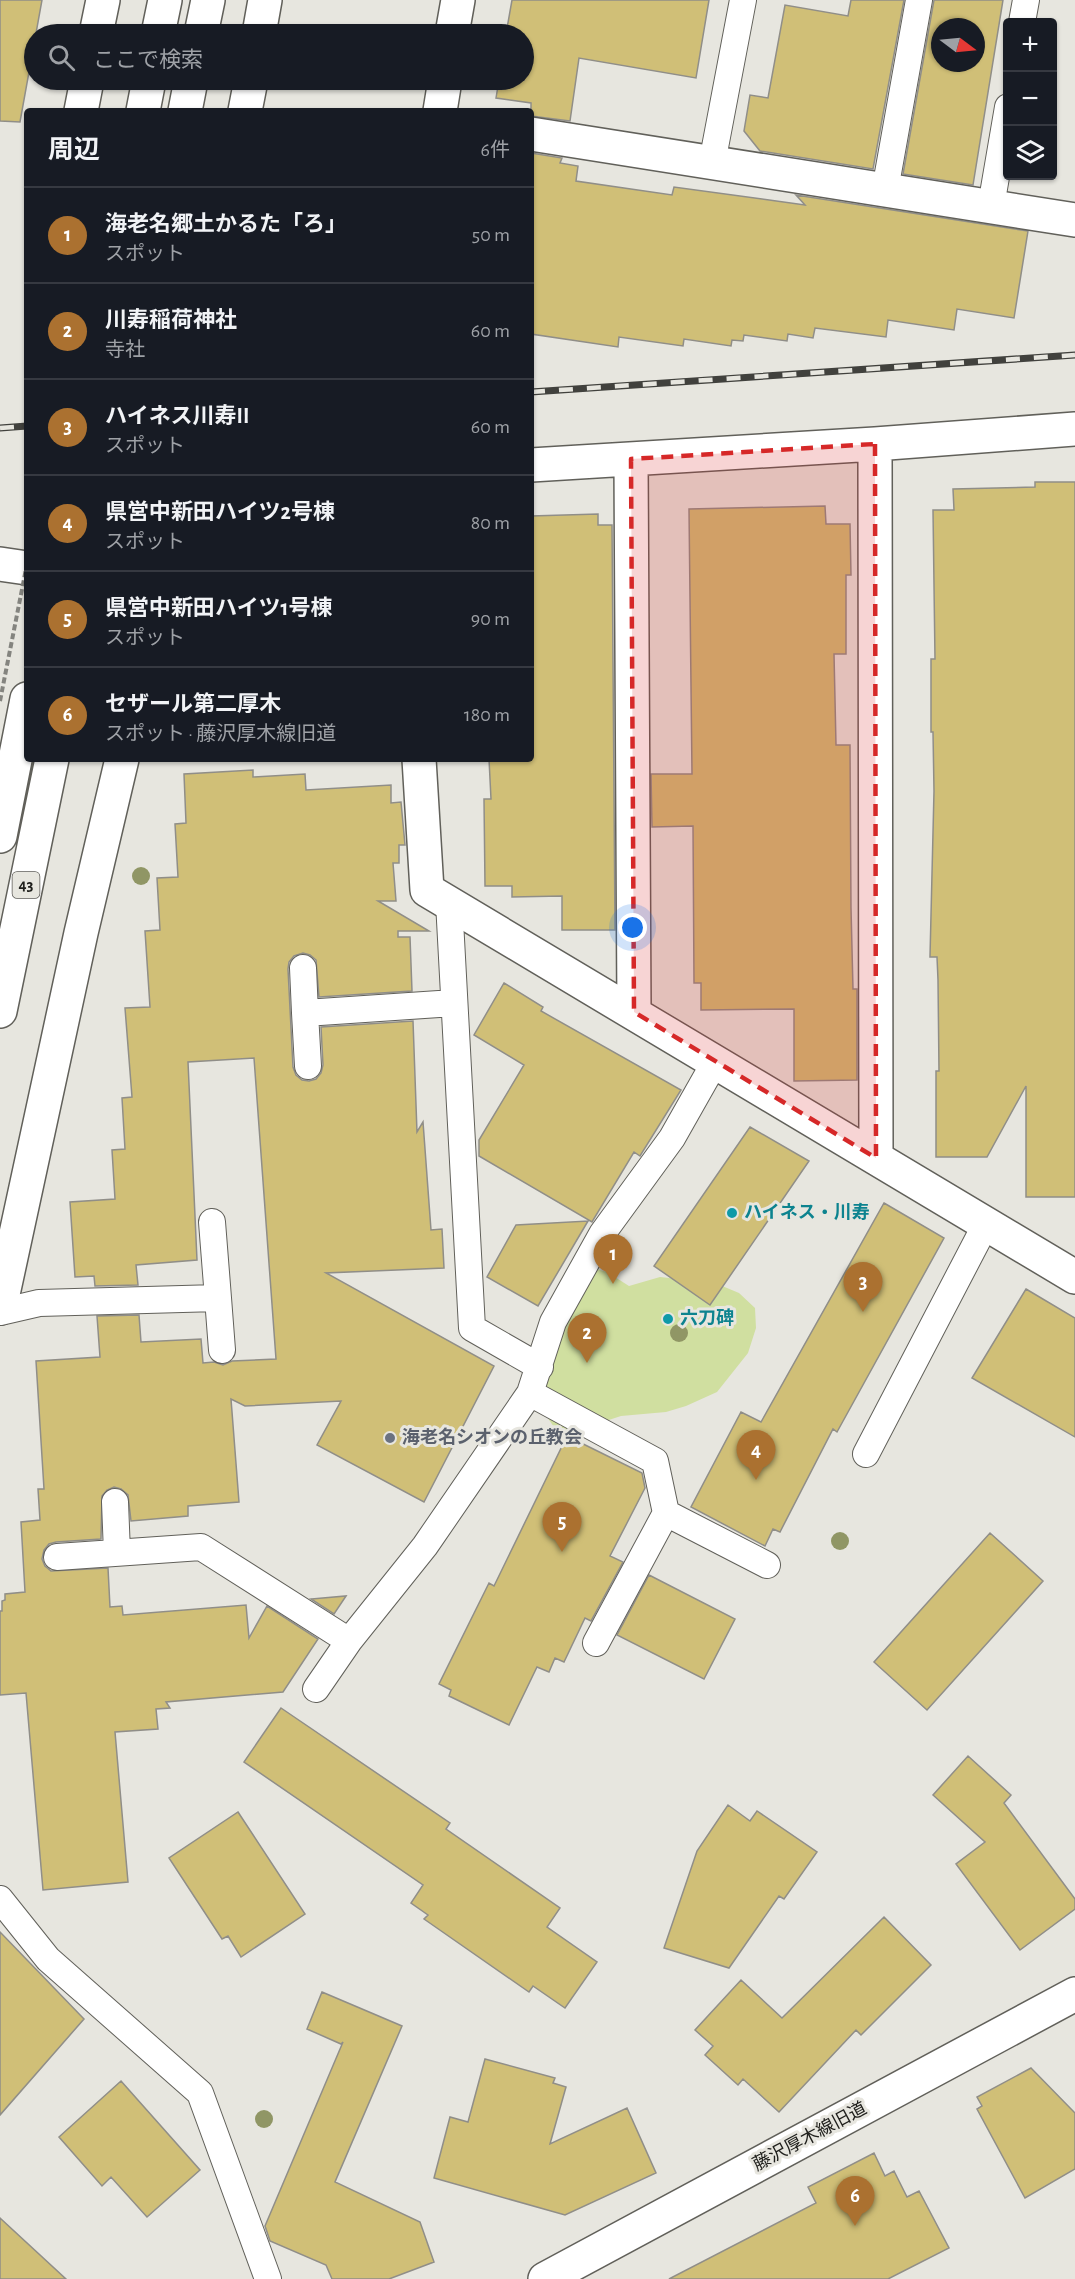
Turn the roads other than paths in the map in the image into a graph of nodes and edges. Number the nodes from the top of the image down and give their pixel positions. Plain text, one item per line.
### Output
1 (103, 0) edge
2 (165, 0) edge
3 (208, 0) edge
4 (265, 0) edge
5 (458, 0) edge
6 (743, 0) edge
7 (919, 0) edge
8 (1026, 0) edge
9 (1023, 18) edge
10 (98, 24) edge
11 (160, 24) edge
12 (203, 24) edge
13 (261, 24) edge
14 (454, 24) edge
15 (85, 90) edge
16 (147, 90) edge
17 (189, 90) edge
18 (249, 90) edge
19 (443, 90) edge
20 (82, 108) edge
21 (144, 108) edge
22 (186, 108) edge
23 (246, 108) edge
24 (440, 108) edge
25 (1005, 126) edge
26 (534, 134) edge
27 (712, 163) junction
28 (885, 190) junction
29 (991, 206) junction
30 (1075, 219) edge
31 (1075, 429) edge
32 (875, 444) junction
33 (631, 459) junction
34 (534, 465) edge
35 (0, 564) edge
36 (24, 566) edge
37 (24, 714) edge
38 (51, 762) edge
39 (121, 762) edge
40 (419, 762) edge
41 (0, 836) edge
42 (448, 902) junction
43 (303, 968) dead end
44 (454, 1003) junction
45 (0, 1011) edge
46 (634, 1012) junction
47 (305, 1013) junction
48 (715, 1062) junction
49 (308, 1066) dead end
50 (876, 1158) junction
51 (212, 1222) dead end
52 (986, 1224) junction
53 (1075, 1277) edge
54 (218, 1298) junction
55 (0, 1310) edge
56 (222, 1350) dead end
57 (540, 1366) junction
58 (530, 1393) junction
59 (866, 1454) dead end
60 (115, 1502) dead end
61 (666, 1513) junction
62 (117, 1553) junction
63 (57, 1557) dead end
64 (767, 1565) dead end
65 (349, 1641) junction
66 (596, 1643) dead end
67 (316, 1689) dead end
68 (0, 1899) edge
69 (1075, 1994) edge
70 (268, 2279) edge
71 (545, 2279) edge

1 - 10 street
2 - 11 street
3 - 12 street
4 - 13 street
5 - 14 street
6 - 27 lane
7 - 28 lane
8 - 9 lane
15 - 20 street
16 - 21 street
17 - 22 street
18 - 23 street
19 - 24 street
25 - 29 lane
26 - 27 street
27 - 28 street
28 - 29 street
29 - 30 street
31 - 32 street
32 - 33 street
32 - 50 street
33 - 34 street
33 - 46 street
35 - 36 street
37 - 41 street
38 - 45 street, 43
39 - 55 street
40 - 42 street
42 - 44 lane
42 - 46 street
43 - 47 lane
44 - 47 lane
44 - 57 lane
46 - 48 street
47 - 49 lane
48 - 50 street
48 - 57 lane
50 - 52 street
51 - 54 lane
52 - 53 street
52 - 59 lane
54 - 55 lane
54 - 56 lane
57 - 58 lane
58 - 61 lane
58 - 65 lane
60 - 62 lane
61 - 64 lane
61 - 66 lane
62 - 63 lane
62 - 65 lane
65 - 67 lane
68 - 70 lane
69 - 71 street, 藤沢厚木線旧道

